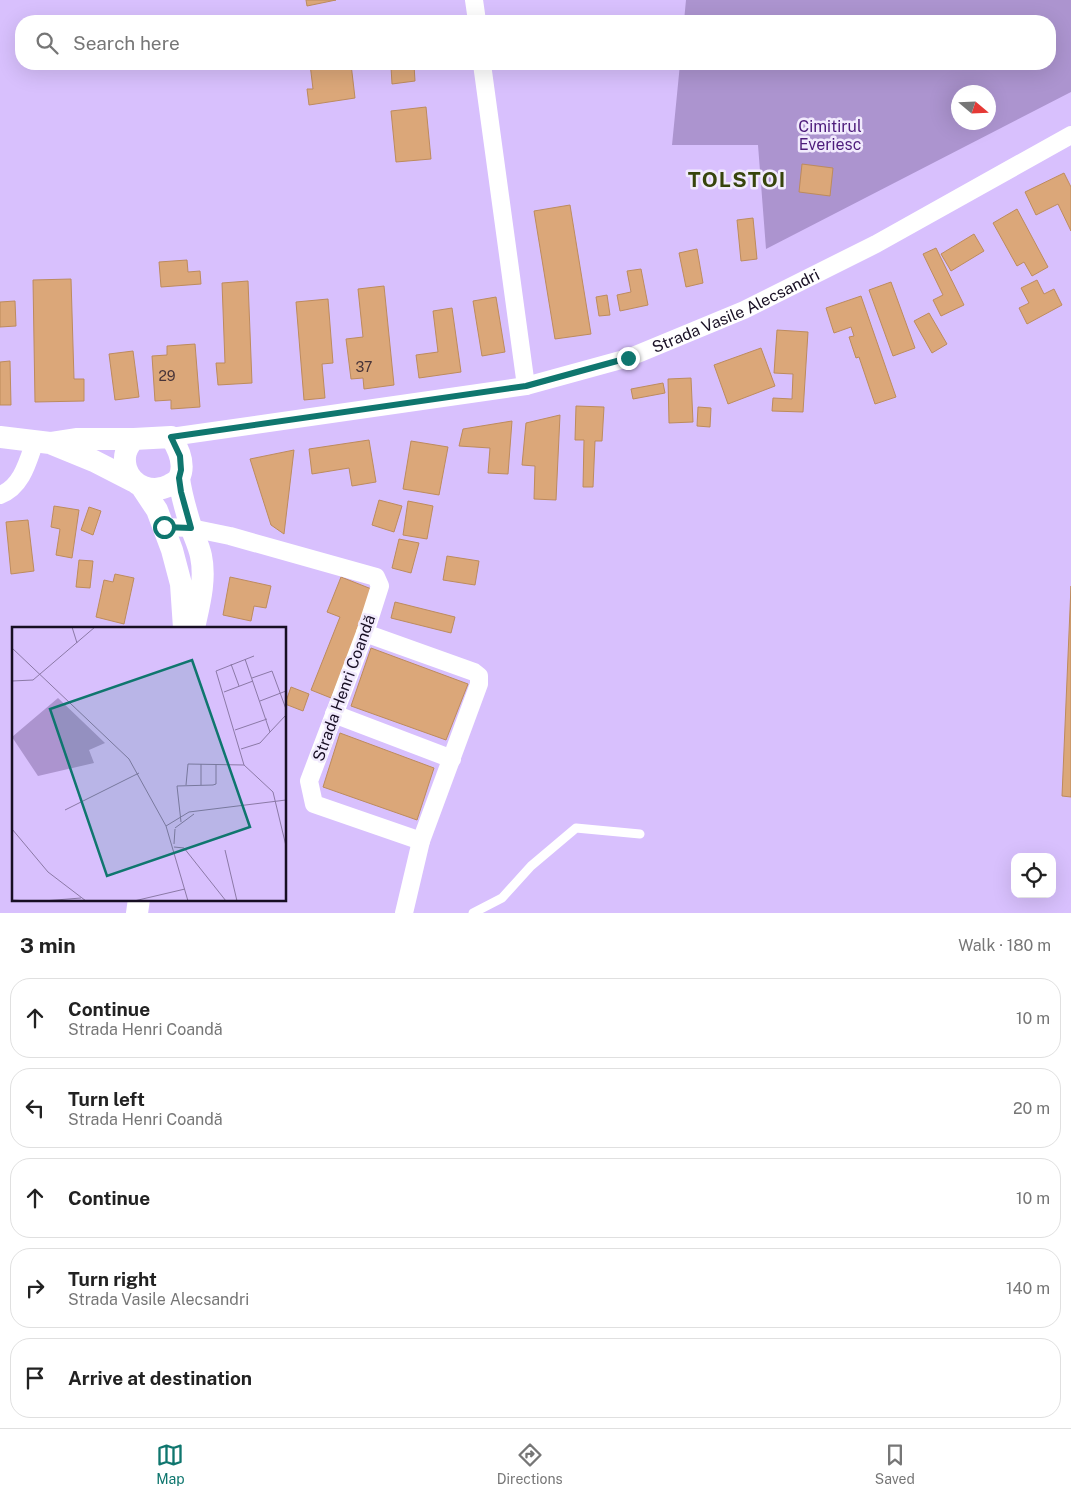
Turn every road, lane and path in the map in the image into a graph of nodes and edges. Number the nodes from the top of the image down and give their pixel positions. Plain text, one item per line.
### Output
1 (474, 0) edge
2 (475, 15) edge
3 (483, 70) edge
4 (1071, 135) edge
5 (526, 386) junction
6 (171, 437) junction
7 (0, 438) edge
8 (134, 439) junction
9 (42, 442) junction
10 (179, 478) junction
11 (137, 484) junction
12 (0, 495) edge
13 (164, 527) junction
14 (191, 528) junction
15 (184, 627) edge
16 (194, 627) edge
17 (365, 633) junction
18 (334, 714) junction
19 (452, 759) junction
20 (640, 834) dead end
21 (421, 841) junction
22 (404, 913) edge
23 (473, 913) edge

1 - 2 street
3 - 5 street
4 - 5 street, Strada Vasile Alecsandri
5 - 6 street, Strada Vasile Alecsandri
6 - 8 street, Strada Vasile Alecsandri
6 - 10 street
7 - 9 street
8 - 9 street, Strada Vasile Alecsandri
8 - 11 street
9 - 11 street
9 - 12 street
10 - 11 street
10 - 14 street
11 - 13 street
13 - 14 street, Strada Henri Coandă
13 - 15 street
14 - 16 street
14 - 17 street, Strada Henri Coandă
17 - 18 street, Strada Henri Coandă
17 - 19 street
18 - 19 street
18 - 21 street, Strada Henri Coandă
19 - 21 street
20 - 23 lane
21 - 22 street

